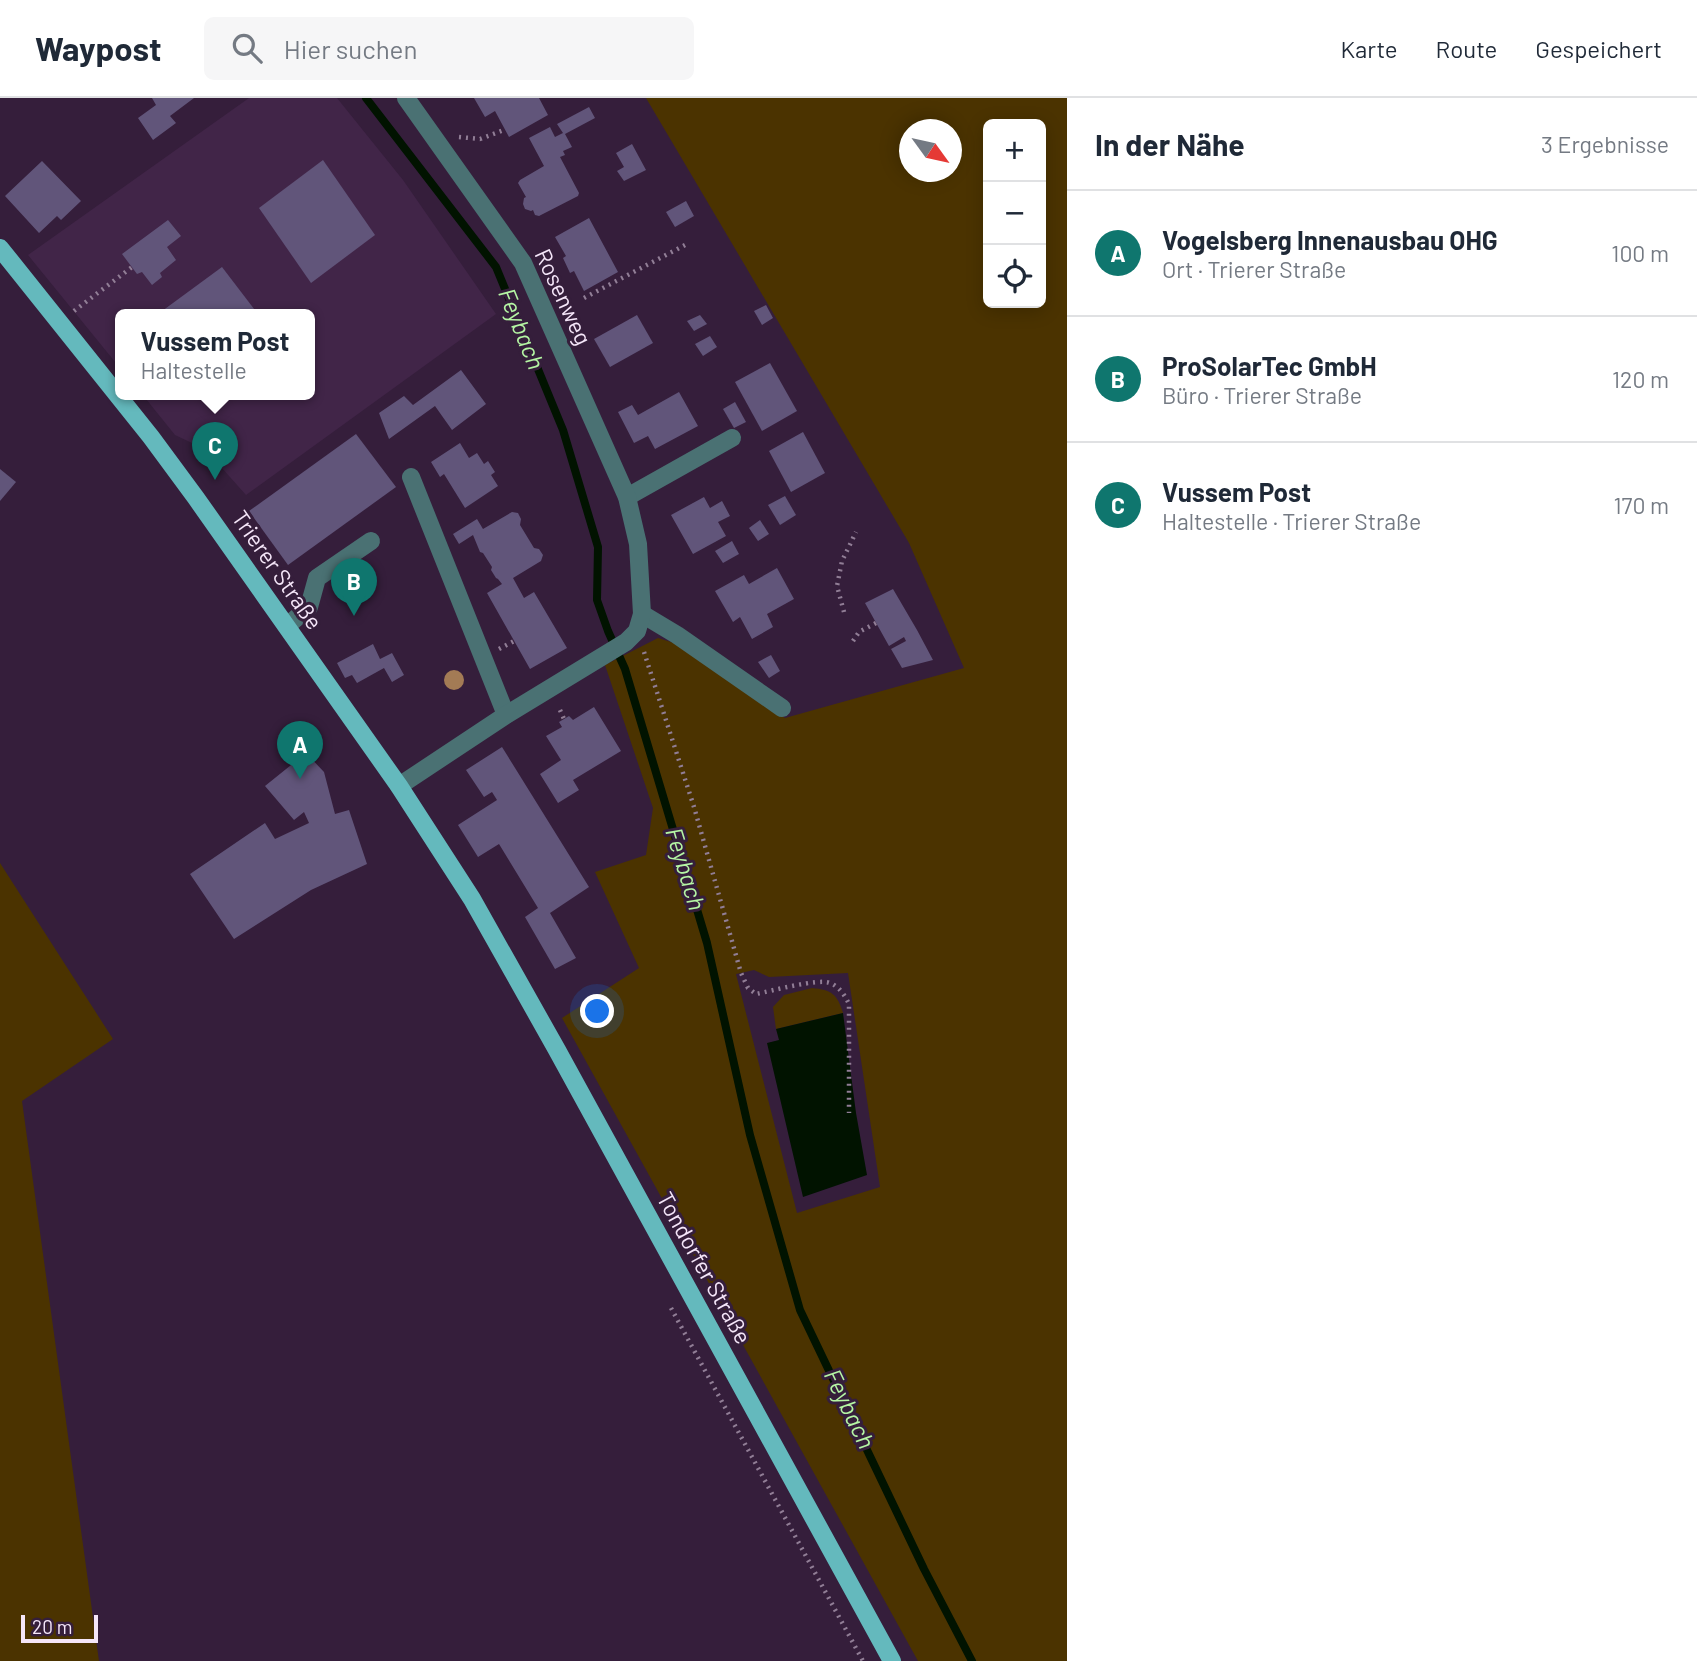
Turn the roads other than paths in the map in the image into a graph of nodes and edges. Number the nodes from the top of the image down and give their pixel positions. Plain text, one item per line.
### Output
1 (406, 98) edge
2 (0, 248) edge
3 (115, 392) edge
4 (121, 400) edge
5 (732, 438) dead end
6 (411, 477) dead end
7 (627, 497) junction
8 (371, 541) dead end
9 (286, 626) junction
10 (635, 629) junction
11 (782, 708) dead end
12 (506, 715) junction
13 (400, 786) junction
14 (472, 899) joint
15 (892, 1661) edge

1 - 7 street, Rosenweg
2 - 3 main road, Trierer Straße
4 - 9 main road, Trierer Straße
5 - 7 street
6 - 12 street
7 - 10 street, Rosenweg
8 - 9 street
9 - 13 main road, Trierer Straße
10 - 11 street
10 - 12 street
12 - 13 street
13 - 14 main road, Trierer Straße
14 - 15 main road, Tondorfer Straße

